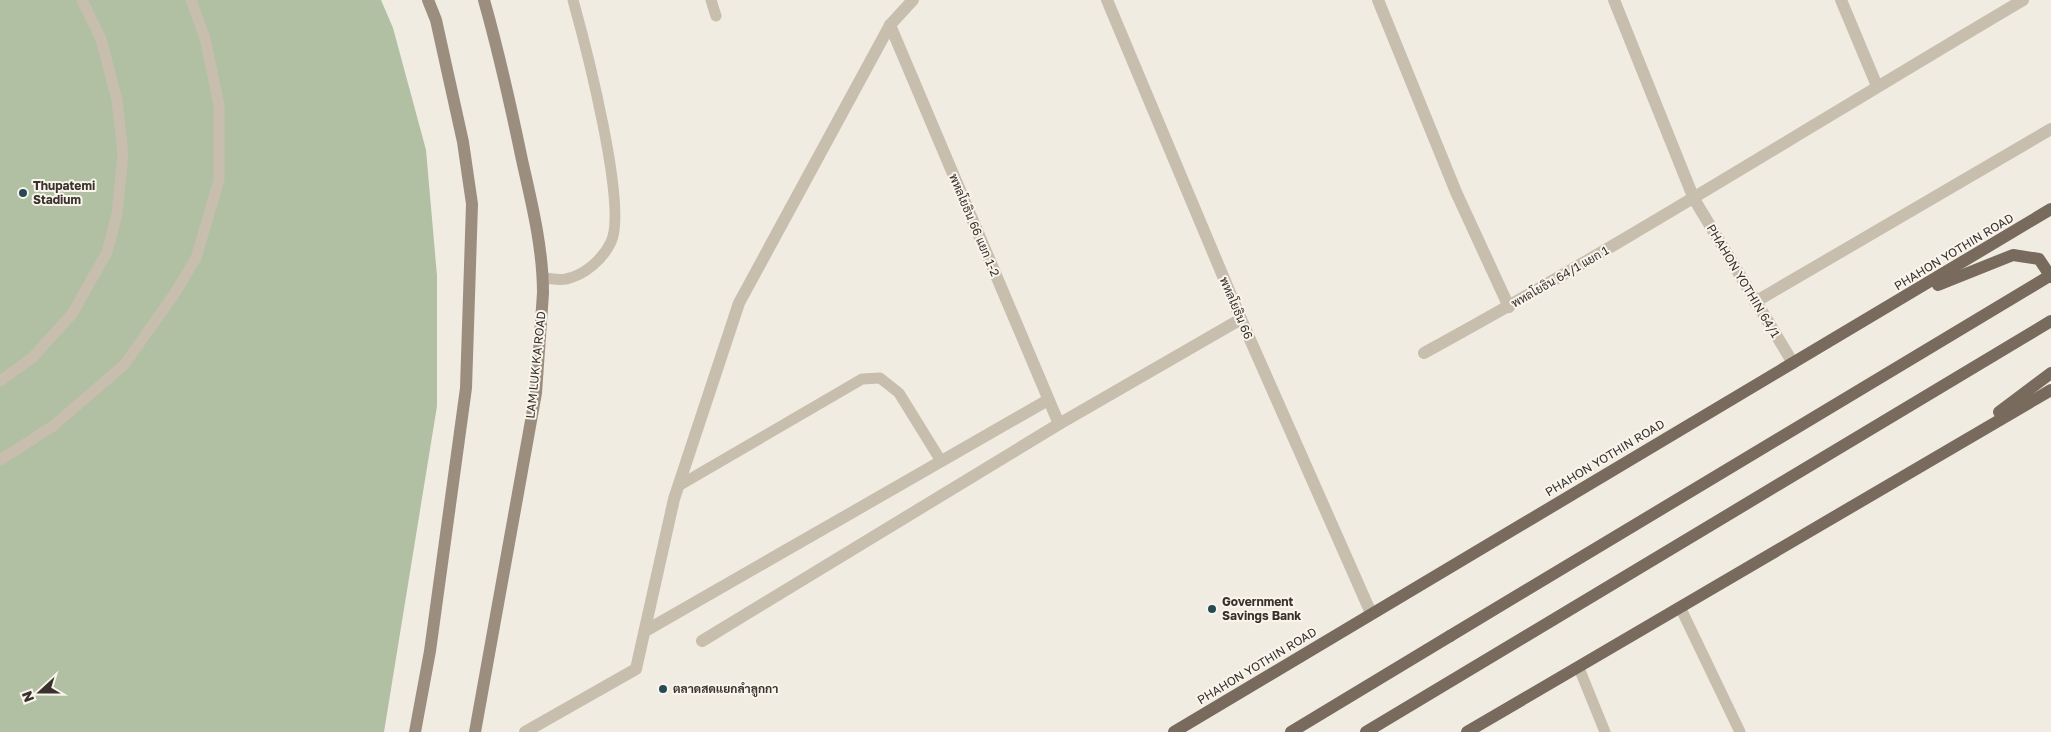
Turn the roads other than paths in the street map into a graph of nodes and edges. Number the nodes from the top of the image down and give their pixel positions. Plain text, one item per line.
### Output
1 (82, 0) edge
2 (191, 0) edge
3 (428, 0) edge
4 (484, 0) edge
5 (573, 0) edge
6 (711, 0) edge
7 (913, 0) edge
8 (1107, 0) edge
9 (1378, 0) edge
10 (1614, 0) edge
11 (1841, 0) edge
12 (2023, 0) edge
13 (716, 16) dead end
14 (890, 25) junction
15 (1877, 86) junction
16 (2051, 129) edge
17 (1694, 199) junction
18 (2051, 209) edge
19 (2051, 276) edge
20 (543, 278) junction
21 (1755, 302) junction
22 (1509, 307) junction
23 (1883, 310) junction
24 (1241, 319) junction
25 (2051, 321) edge
26 (1424, 353) dead end
27 (1793, 363) junction
28 (2051, 373) edge
29 (0, 381) edge
30 (2051, 390) edge
31 (1048, 400) junction
32 (1059, 424) junction
33 (1951, 448) junction
34 (0, 460) edge
35 (941, 461) junction
36 (680, 484) junction
37 (1681, 609) junction
38 (1370, 613) junction
39 (646, 630) junction
40 (702, 641) dead end
41 (1579, 668) junction
42 (415, 732) edge
43 (475, 732) edge
44 (525, 732) edge
45 (1174, 732) edge
46 (1291, 732) edge
47 (1366, 732) edge
48 (1468, 732) edge
49 (1605, 732) edge
50 (1740, 732) edge

1 - 29 lane
2 - 34 lane
3 - 42 main road
4 - 20 main road, LAM LUK KA ROAD
5 - 20 lane
6 - 13 lane
7 - 14 street
8 - 24 street, พหลโยธิน 66
9 - 22 street
10 - 17 street, PHAHON YOTHIN 64/1
11 - 15 street
12 - 15 street, พหลโยธิน 64/1 แยก 1
14 - 31 street, พหลโยธิน 66 แยก 1-2
14 - 36 street
15 - 17 street, พหลโยธิน 64/1 แยก 1
16 - 21 street
17 - 21 street, PHAHON YOTHIN 64/1
17 - 22 street, พหลโยธิน 64/1 แยก 1
18 - 23 main road, PHAHON YOTHIN ROAD
19 - 23 main road
19 - 46 main road, bridge
20 - 43 main road, LAM LUK KA ROAD
21 - 27 street, PHAHON YOTHIN 64/1
22 - 26 street, พหลโยธิน 64/1 แยก 1
23 - 27 main road, PHAHON YOTHIN ROAD
24 - 32 street
24 - 38 street, พหลโยธิน 66
25 - 47 main road
27 - 38 main road, PHAHON YOTHIN ROAD
28 - 33 main road
30 - 33 main road
31 - 32 street, พหลโยธิน 66 แยก 1-2
31 - 35 street
32 - 40 street
33 - 37 main road
35 - 36 lane
35 - 39 street
36 - 39 street
37 - 41 main road
37 - 50 lane
38 - 45 main road, PHAHON YOTHIN ROAD
39 - 44 street
41 - 48 main road
41 - 49 lane

